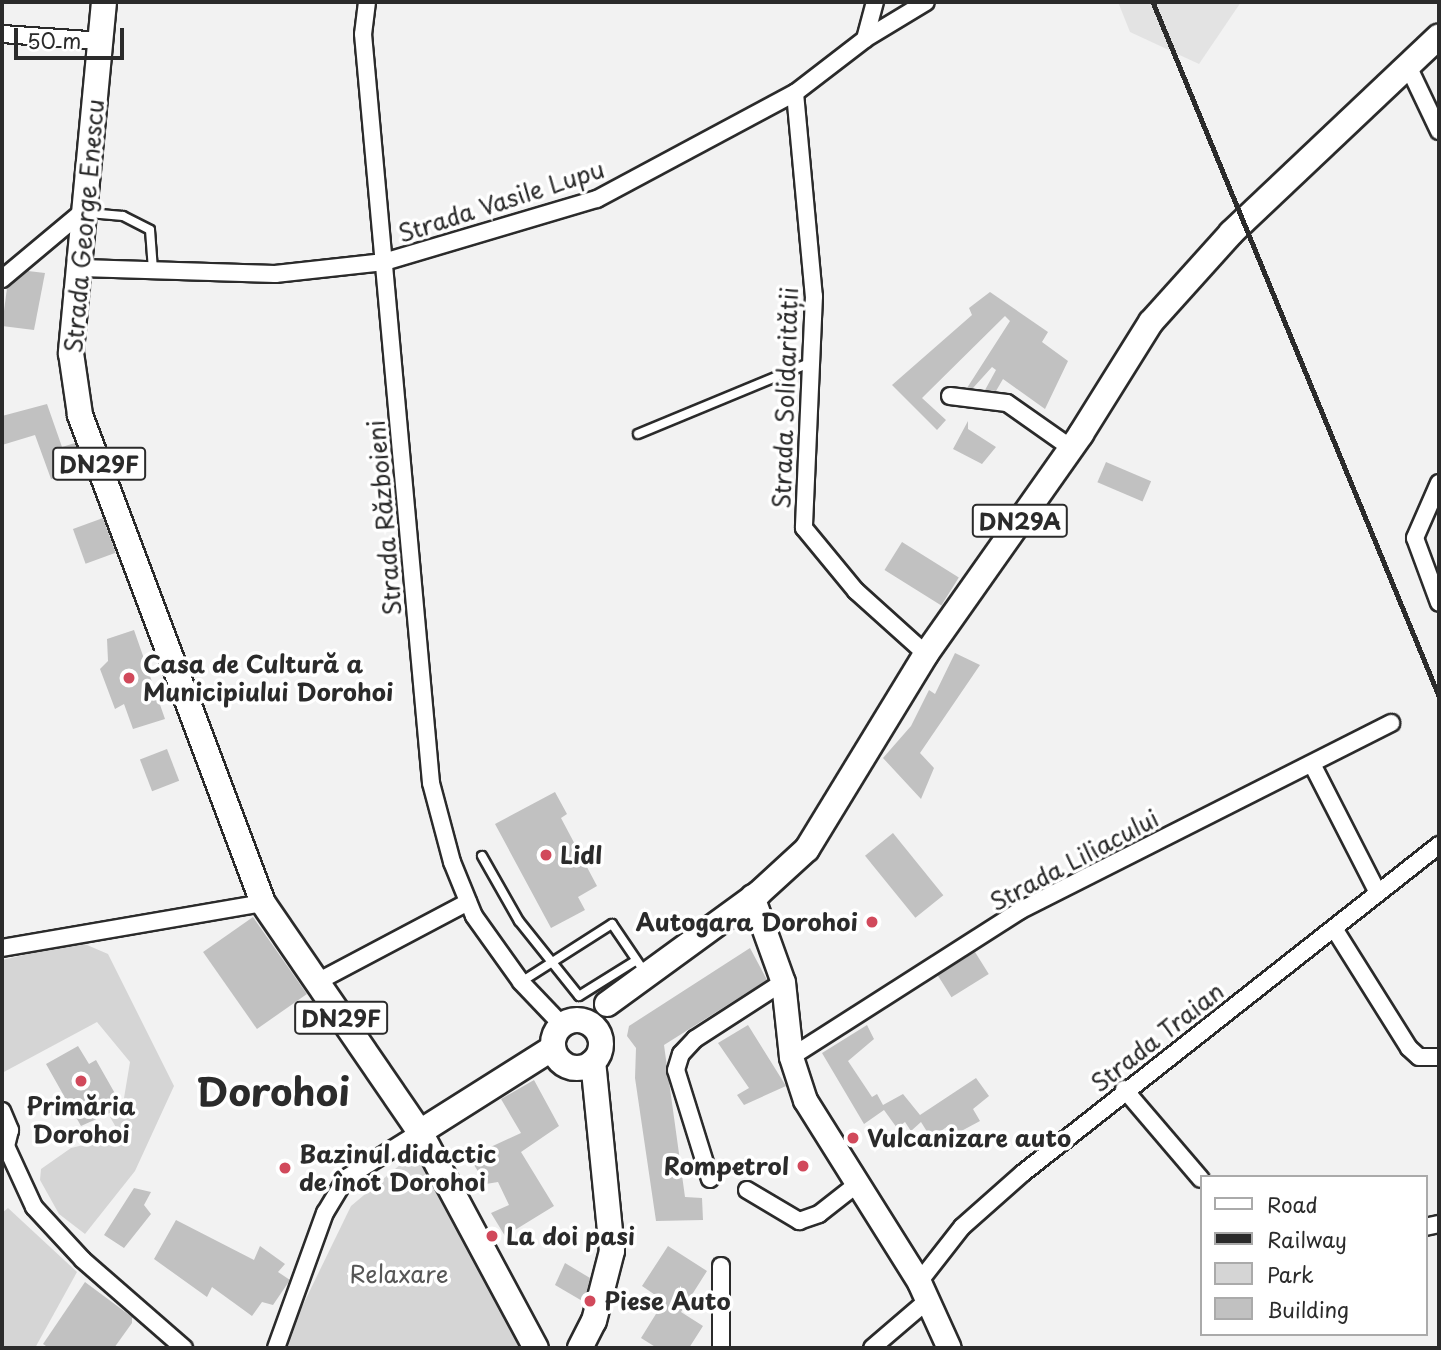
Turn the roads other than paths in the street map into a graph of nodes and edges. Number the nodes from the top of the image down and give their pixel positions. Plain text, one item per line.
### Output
1 (104, 2) edge
2 (367, 2) edge
3 (875, 2) edge
4 (926, 2) edge
5 (2, 34) edge
6 (1439, 36) edge
7 (865, 39) junction
8 (101, 41) junction
9 (1408, 66) junction
10 (795, 93) junction
11 (1439, 131) edge
12 (81, 213) junction
13 (384, 262) junction
14 (81, 268) junction
15 (153, 270) junction
16 (2, 279) edge
17 (812, 362) junction
18 (950, 397) dead end
19 (638, 434) dead end
20 (1071, 448) junction
21 (1439, 483) edge
22 (1439, 603) edge
23 (926, 654) junction
24 (1391, 723) dead end
25 (1312, 764) junction
26 (1439, 845) edge
27 (482, 856) dead end
28 (1378, 894) junction
29 (752, 896) junction
30 (468, 902) junction
31 (263, 903) junction
32 (1335, 930) junction
33 (2, 948) edge
34 (551, 961) junction
35 (641, 968) junction
36 (317, 982) junction
37 (521, 982) junction
38 (783, 982) junction
39 (607, 1004) junction
40 (566, 1031) junction
41 (589, 1057) junction
42 (790, 1057) junction
43 (1439, 1057) edge
44 (1124, 1090) junction
45 (2, 1111) edge
46 (420, 1132) junction
47 (4, 1147) edge
48 (1200, 1178) edge
49 (710, 1179) dead end
50 (856, 1185) junction
51 (747, 1190) dead end
52 (722, 1266) dead end
53 (923, 1291) junction
54 (279, 1341) edge
55 (184, 1348) edge
56 (536, 1348) edge
57 (580, 1348) edge
58 (721, 1348) edge
59 (872, 1348) edge
60 (949, 1348) edge

1 - 8 main road, Strada George Enescu / DN29F
2 - 13 street, Strada Războieni
3 - 7 street
4 - 7 street, Strada Vasile Lupu
5 - 8 street
6 - 9 main road, DN29A
7 - 10 street, Strada Vasile Lupu
8 - 12 main road, Strada George Enescu / DN29F
9 - 11 street
9 - 20 main road, DN29A
10 - 13 street, Strada Vasile Lupu
10 - 17 street, Strada Solidarității
12 - 14 main road, Strada George Enescu / DN29F
12 - 15 lane
12 - 16 street
13 - 15 street, Strada Vasile Lupu
13 - 30 street, Strada Războieni
14 - 15 street, Strada Vasile Lupu
14 - 31 main road, Strada George Enescu / DN29F
17 - 19 lane
17 - 23 street, Strada Solidarității
18 - 20 street
20 - 23 main road, DN29A
21 - 22 street
23 - 29 main road, DN29A
24 - 25 street, Strada Liliacului
25 - 28 street
25 - 42 street, Strada Liliacului
26 - 28 street, Strada Traian
27 - 34 lane
28 - 32 street, Strada Traian
29 - 35 main road, DN29A
29 - 38 street
30 - 36 street
30 - 37 street, Strada Războieni
31 - 33 street
31 - 36 main road, Strada George Enescu / DN29F
32 - 43 street
32 - 44 street, Strada Traian
34 - 35 lane
34 - 35 lane
34 - 37 lane
35 - 39 main road, DN29A
36 - 46 main road, Strada George Enescu / DN29F
37 - 40 street, Strada Războieni
38 - 42 street
38 - 49 street
39 - 40 main road, DN29A
39 - 41 main road
40 - 41 main road
40 - 41 main road
40 - 46 main road
41 - 57 main road
42 - 50 street
44 - 48 street
44 - 53 street, Strada Traian
45 - 47 street
46 - 54 street
46 - 56 main road, Strada George Enescu / DN29F
47 - 55 street
50 - 51 street
50 - 53 street
52 - 58 street
53 - 59 street, Strada Traian
53 - 60 street

